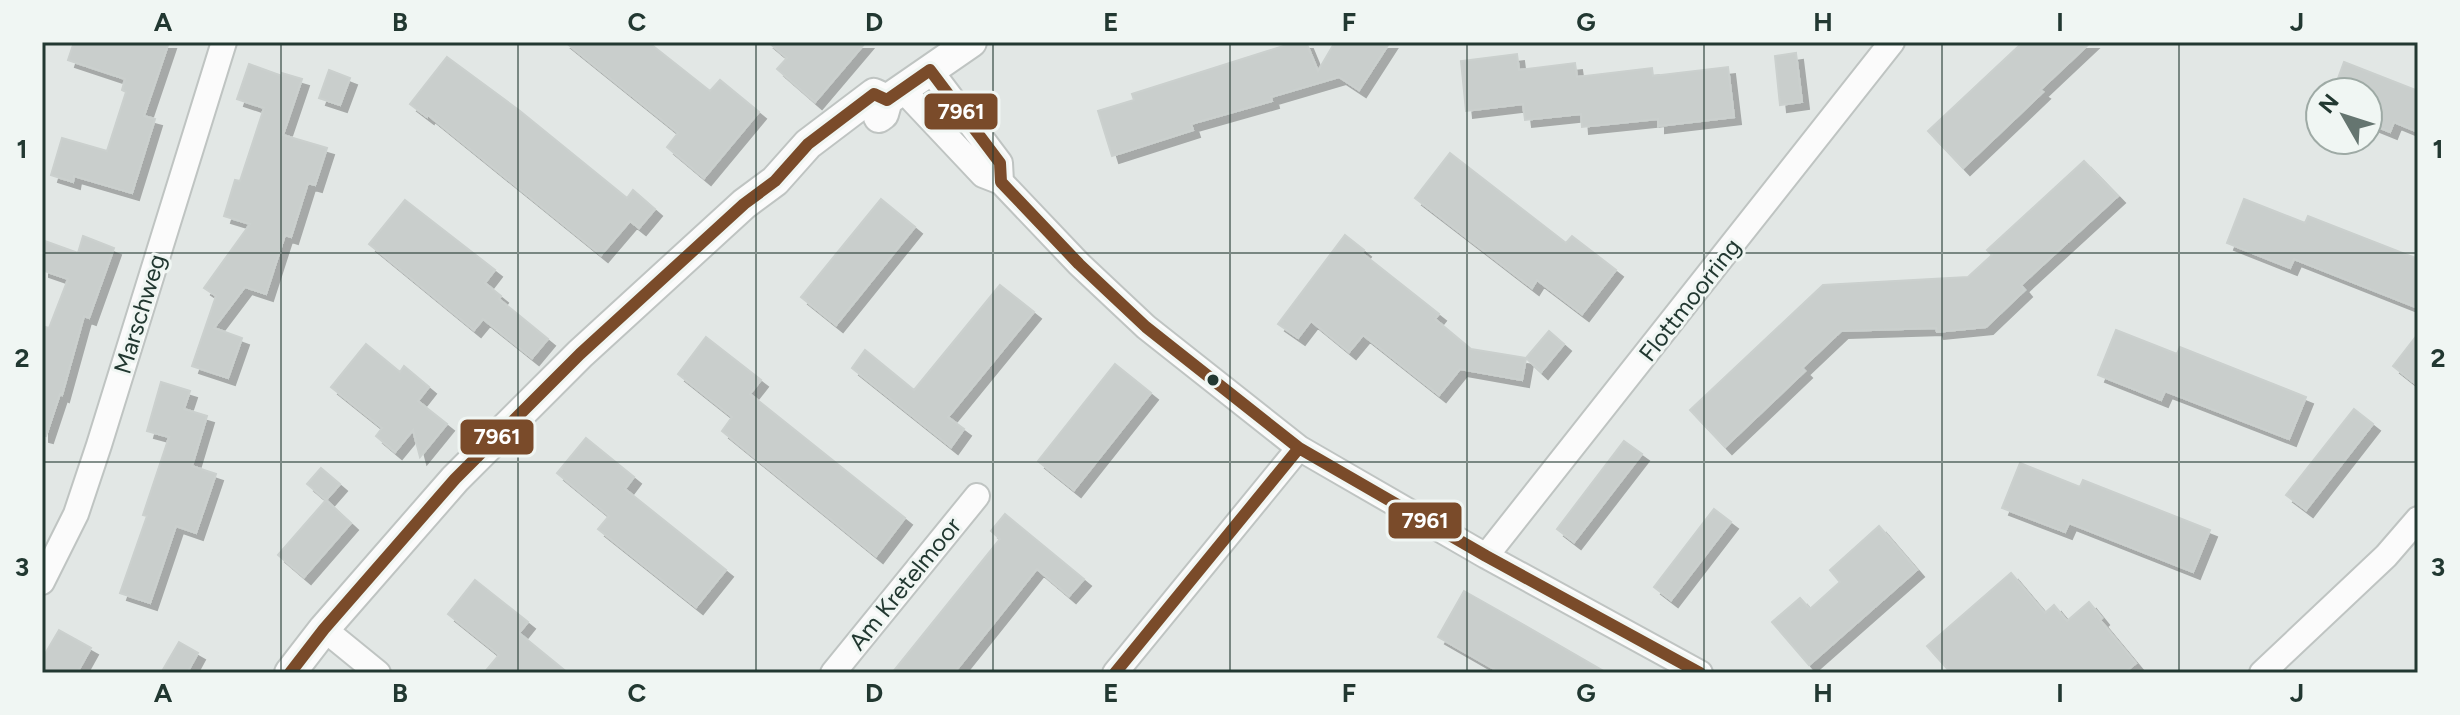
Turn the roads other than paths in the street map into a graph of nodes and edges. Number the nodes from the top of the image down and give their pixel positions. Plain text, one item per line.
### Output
1 (224, 42) edge
2 (971, 42) edge
3 (1892, 42) edge
4 (930, 70) junction
5 (894, 95) junction
6 (1001, 182) junction
7 (1299, 448) junction
8 (977, 496) dead end
9 (2418, 519) edge
10 (1486, 556) junction
11 (42, 582) edge
12 (324, 629) junction
13 (290, 673) edge
14 (378, 673) edge
15 (833, 673) edge
16 (1115, 673) edge
17 (1700, 673) edge
18 (2262, 673) edge

1 - 11 street, Marschweg
2 - 4 street
3 - 10 street, Flottmoorring
4 - 5 street
4 - 6 street
5 - 6 street
5 - 12 street
6 - 7 street
7 - 10 street
7 - 16 street
8 - 15 street, Am Kretelmoor
9 - 18 street
10 - 17 street
12 - 13 street
12 - 14 street

